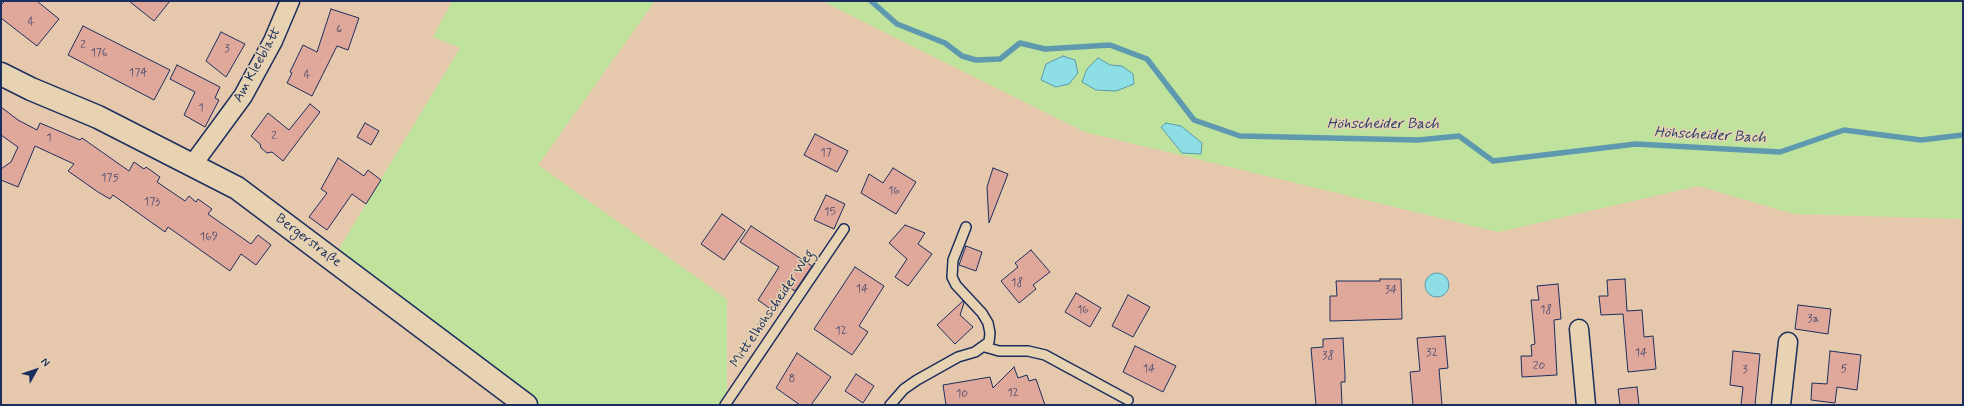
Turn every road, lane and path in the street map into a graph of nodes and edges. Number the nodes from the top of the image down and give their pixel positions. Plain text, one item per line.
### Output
1 (290, 1) edge
2 (1, 74) edge
3 (193, 164) junction
4 (966, 227) dead end
5 (844, 229) dead end
6 (1580, 329) dead end
7 (1788, 342) dead end
8 (985, 346) junction
9 (1128, 400) dead end
10 (526, 405) edge
11 (725, 405) edge
12 (890, 405) edge
13 (1586, 405) edge
14 (1781, 405) edge

1 - 3 street, Am Kleeblatt
2 - 3 street, Bergerstraße
3 - 10 street, Bergerstraße
4 - 8 lane
5 - 11 lane, Mittelhöhscheider Weg
6 - 13 street
7 - 14 street
8 - 9 lane
8 - 12 lane

